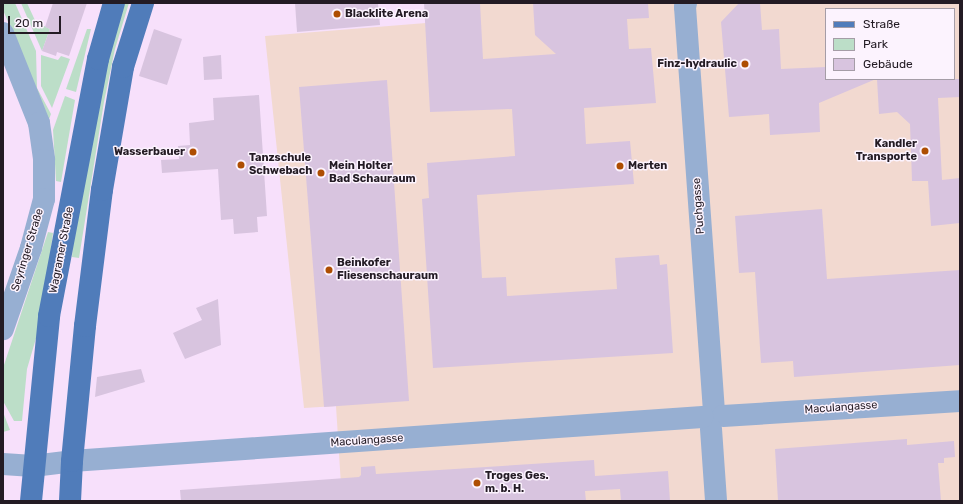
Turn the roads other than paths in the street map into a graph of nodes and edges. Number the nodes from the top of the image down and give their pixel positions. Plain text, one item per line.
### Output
1 (114, 3) edge
2 (143, 3) edge
3 (686, 3) edge
4 (3, 33) edge
5 (3, 329) edge
6 (960, 401) edge
7 (712, 418) junction
8 (72, 461) junction
9 (3, 464) edge
10 (33, 466) junction
11 (31, 501) edge
12 (70, 501) edge
13 (716, 501) edge

1 - 10 main road, Wagramer Straße
2 - 8 main road
3 - 7 street, Puchgasse
4 - 5 street, Seyringer Straße
6 - 7 street, Maculangasse
7 - 8 street, Maculangasse
7 - 13 street, Puchgasse
8 - 10 street, Maculangasse
8 - 12 main road
9 - 10 street, Maculangasse
10 - 11 main road, Wagramer Straße

